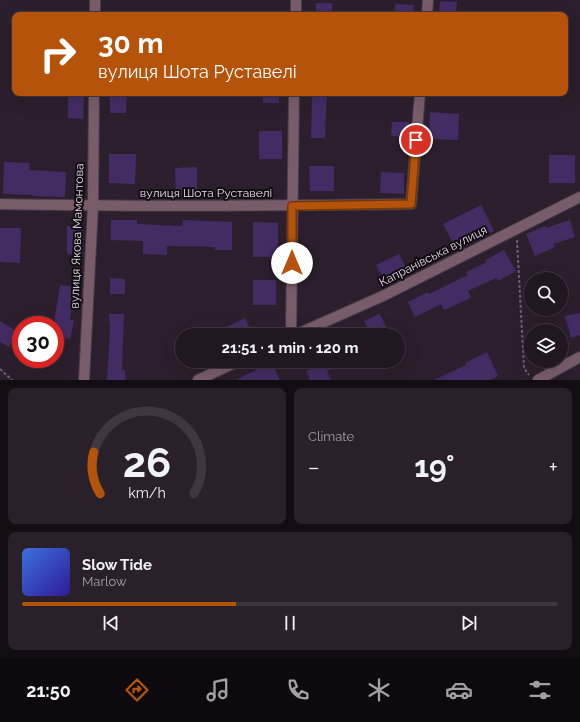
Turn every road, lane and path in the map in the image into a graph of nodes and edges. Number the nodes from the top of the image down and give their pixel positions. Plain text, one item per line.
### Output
1 (95, 0) edge
2 (296, 0) edge
3 (428, 0) edge
4 (95, 12) edge
5 (296, 12) edge
6 (427, 12) edge
7 (94, 96) edge
8 (294, 96) edge
9 (420, 96) edge
10 (580, 197) edge
11 (0, 204) edge
12 (93, 206) junction
13 (292, 206) junction
14 (517, 228) junction
15 (291, 328) edge
16 (311, 328) edge
17 (580, 357) edge
18 (224, 368) edge
19 (0, 369) edge
20 (12, 380) edge
21 (84, 380) edge
22 (198, 380) edge
23 (532, 380) edge
24 (538, 380) edge

1 - 4 street
2 - 5 street
3 - 6 street
7 - 12 street, вулиця Якова Мамонтова
8 - 13 street
9 - 13 street, вулиця Шота Руставелі
10 - 14 street, Капранівська вулиця
11 - 12 street, вулиця Шота Руставелі
12 - 13 street, вулиця Шота Руставелі
12 - 21 street, вулиця Якова Мамонтова
13 - 15 street
14 - 16 street, Капранівська вулиця
14 - 23 path
17 - 24 street
18 - 22 street
19 - 20 path

